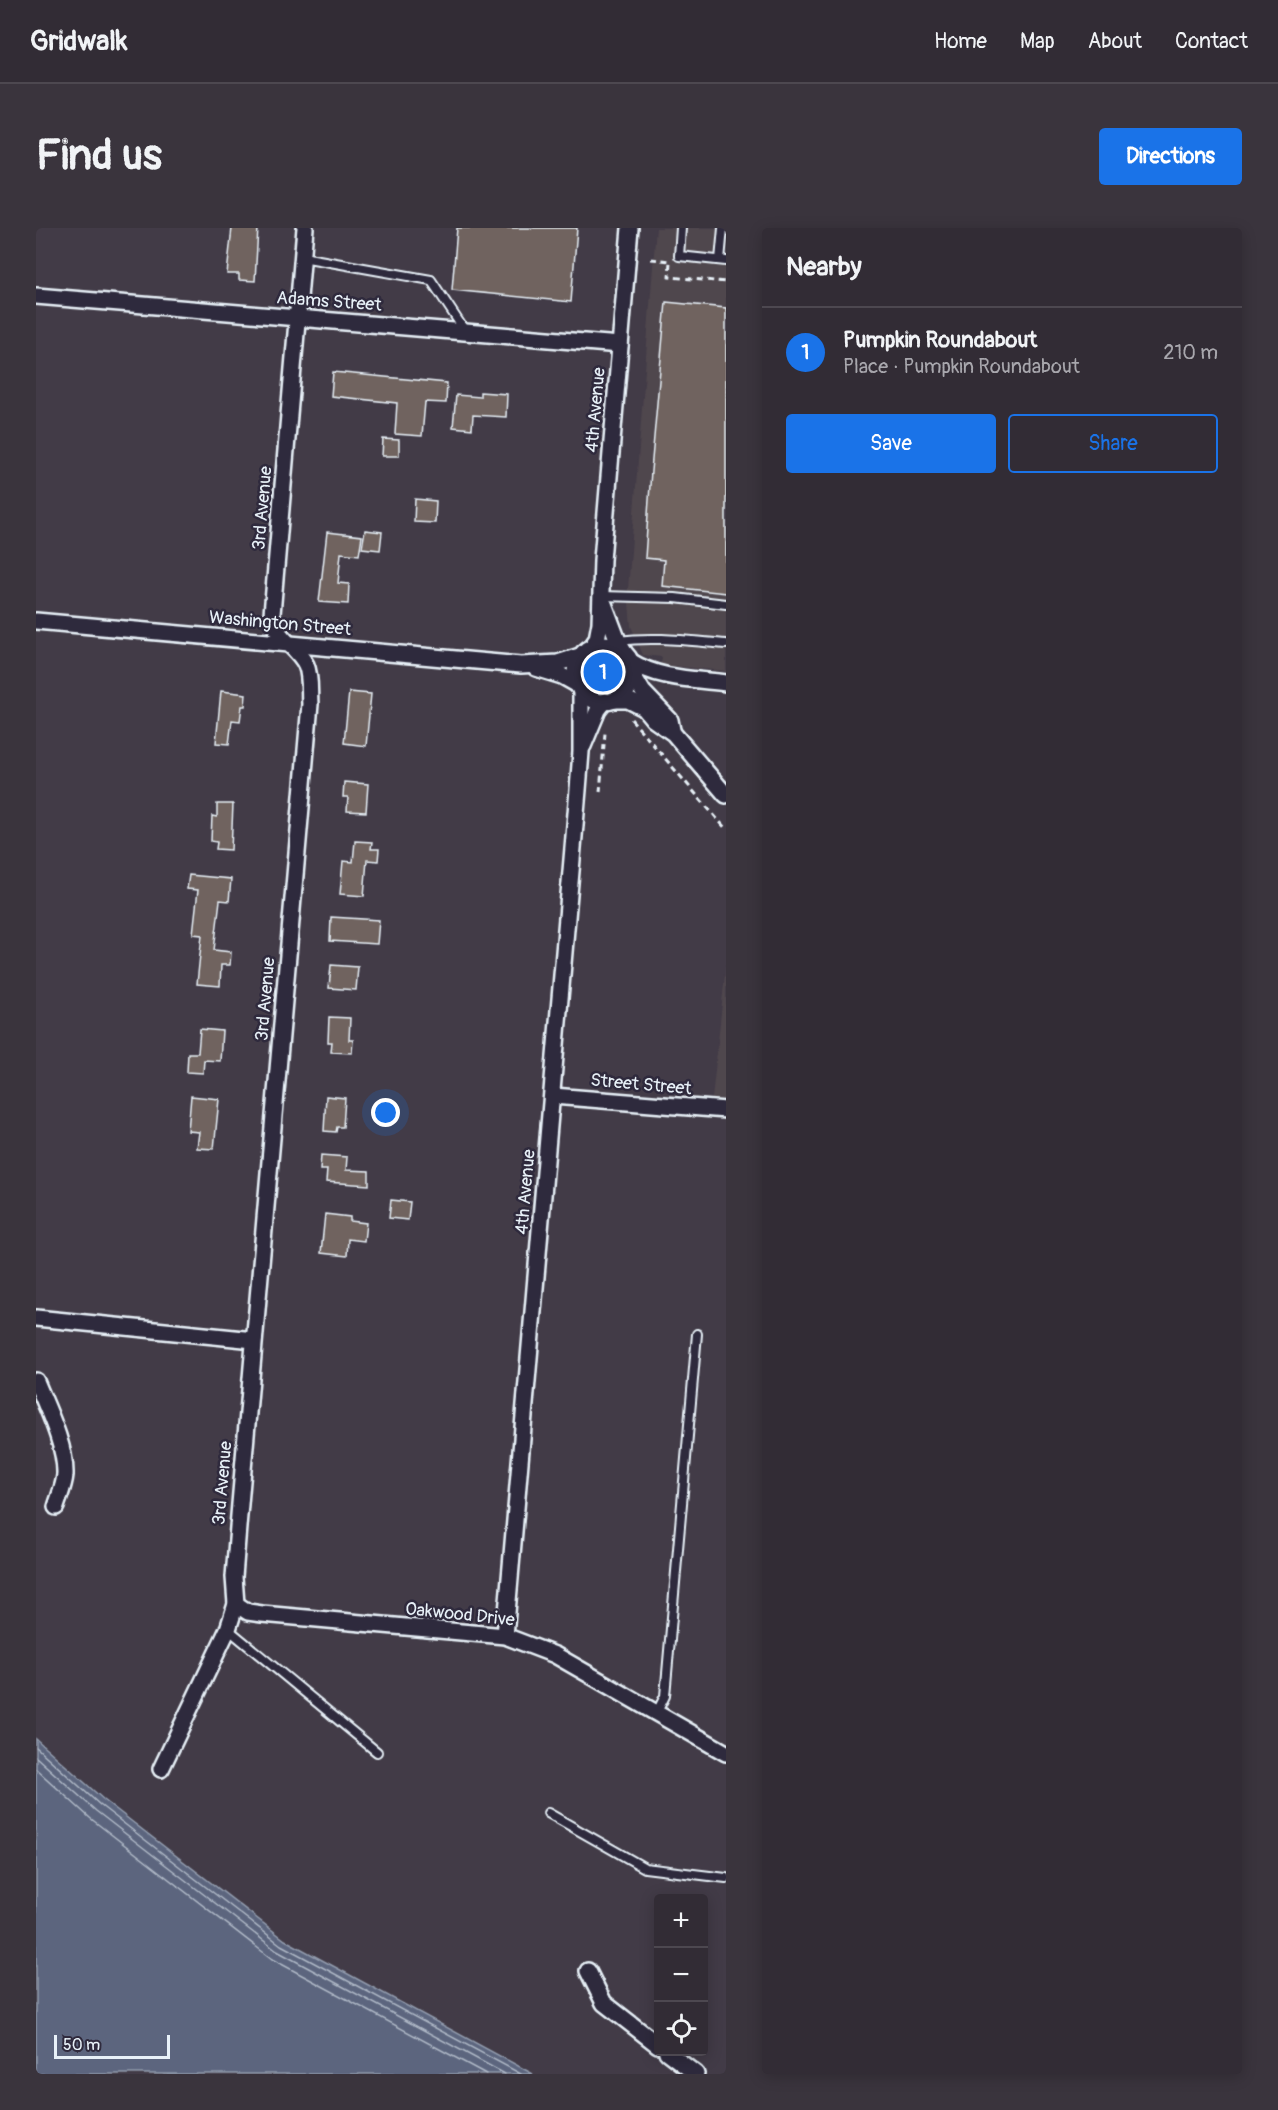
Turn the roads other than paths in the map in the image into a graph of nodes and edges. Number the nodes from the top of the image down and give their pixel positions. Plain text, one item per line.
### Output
1 (305, 228) edge
2 (630, 228) edge
3 (681, 228) edge
4 (723, 228) edge
5 (302, 257) junction
6 (723, 261) edge
7 (36, 296) edge
8 (297, 317) junction
9 (465, 332) junction
10 (620, 345) junction
11 (601, 596) junction
12 (726, 604) edge
13 (36, 621) edge
14 (287, 643) junction
15 (726, 644) edge
16 (586, 652) junction
17 (626, 657) junction
18 (521, 664) junction
19 (726, 683) edge
20 (580, 687) junction
21 (609, 701) junction
22 (673, 733) junction
23 (581, 752) junction
24 (726, 795) edge
25 (553, 1095) junction
26 (726, 1110) edge
27 (36, 1318) edge
28 (697, 1334) dead end
29 (254, 1340) junction
30 (36, 1381) edge
31 (56, 1507) dead end
32 (236, 1604) junction
33 (228, 1629) junction
34 (505, 1636) junction
35 (657, 1712) junction
36 (377, 1752) dead end
37 (726, 1753) edge
38 (161, 1769) dead end
39 (548, 1814) dead end
40 (726, 1878) edge
41 (588, 1971) dead end
42 (654, 2042) edge
43 (672, 2056) edge
44 (696, 2074) edge

1 - 5 street, 3rd Avenue
2 - 10 street, 4th Avenue
3 - 6 lane
4 - 6 lane
5 - 8 street, 3rd Avenue
5 - 9 lane
7 - 8 street, Adams Street
8 - 9 street, Adams Street
8 - 14 street, 3rd Avenue
9 - 10 street, Adams Street
10 - 11 street, 4th Avenue
11 - 12 lane
11 - 16 street, 4th Avenue
11 - 17 street, 4th Avenue
13 - 14 street, Washington Street
14 - 18 street, Washington Street
14 - 29 street, 3rd Avenue
15 - 17 lane
16 - 17 street
16 - 18 street, Washington Street
16 - 20 street
17 - 19 street
17 - 21 street
17 - 22 street, 4th Avenue
18 - 20 street, Washington Street
20 - 21 street
20 - 23 street, 4th Avenue
21 - 22 street
21 - 23 street, 4th Avenue
22 - 24 street
23 - 25 street, 4th Avenue
25 - 26 street, Street Street
25 - 34 street, 4th Avenue
27 - 29 street
28 - 35 lane
29 - 32 street, 3rd Avenue
30 - 31 street
32 - 33 street, 3rd Avenue
32 - 34 street, Oakwood Drive
33 - 36 lane
33 - 38 street, 3rd Avenue
34 - 35 street, Oakwood Drive
35 - 37 street, Oakwood Drive
39 - 40 lane
41 - 42 street
43 - 44 street

